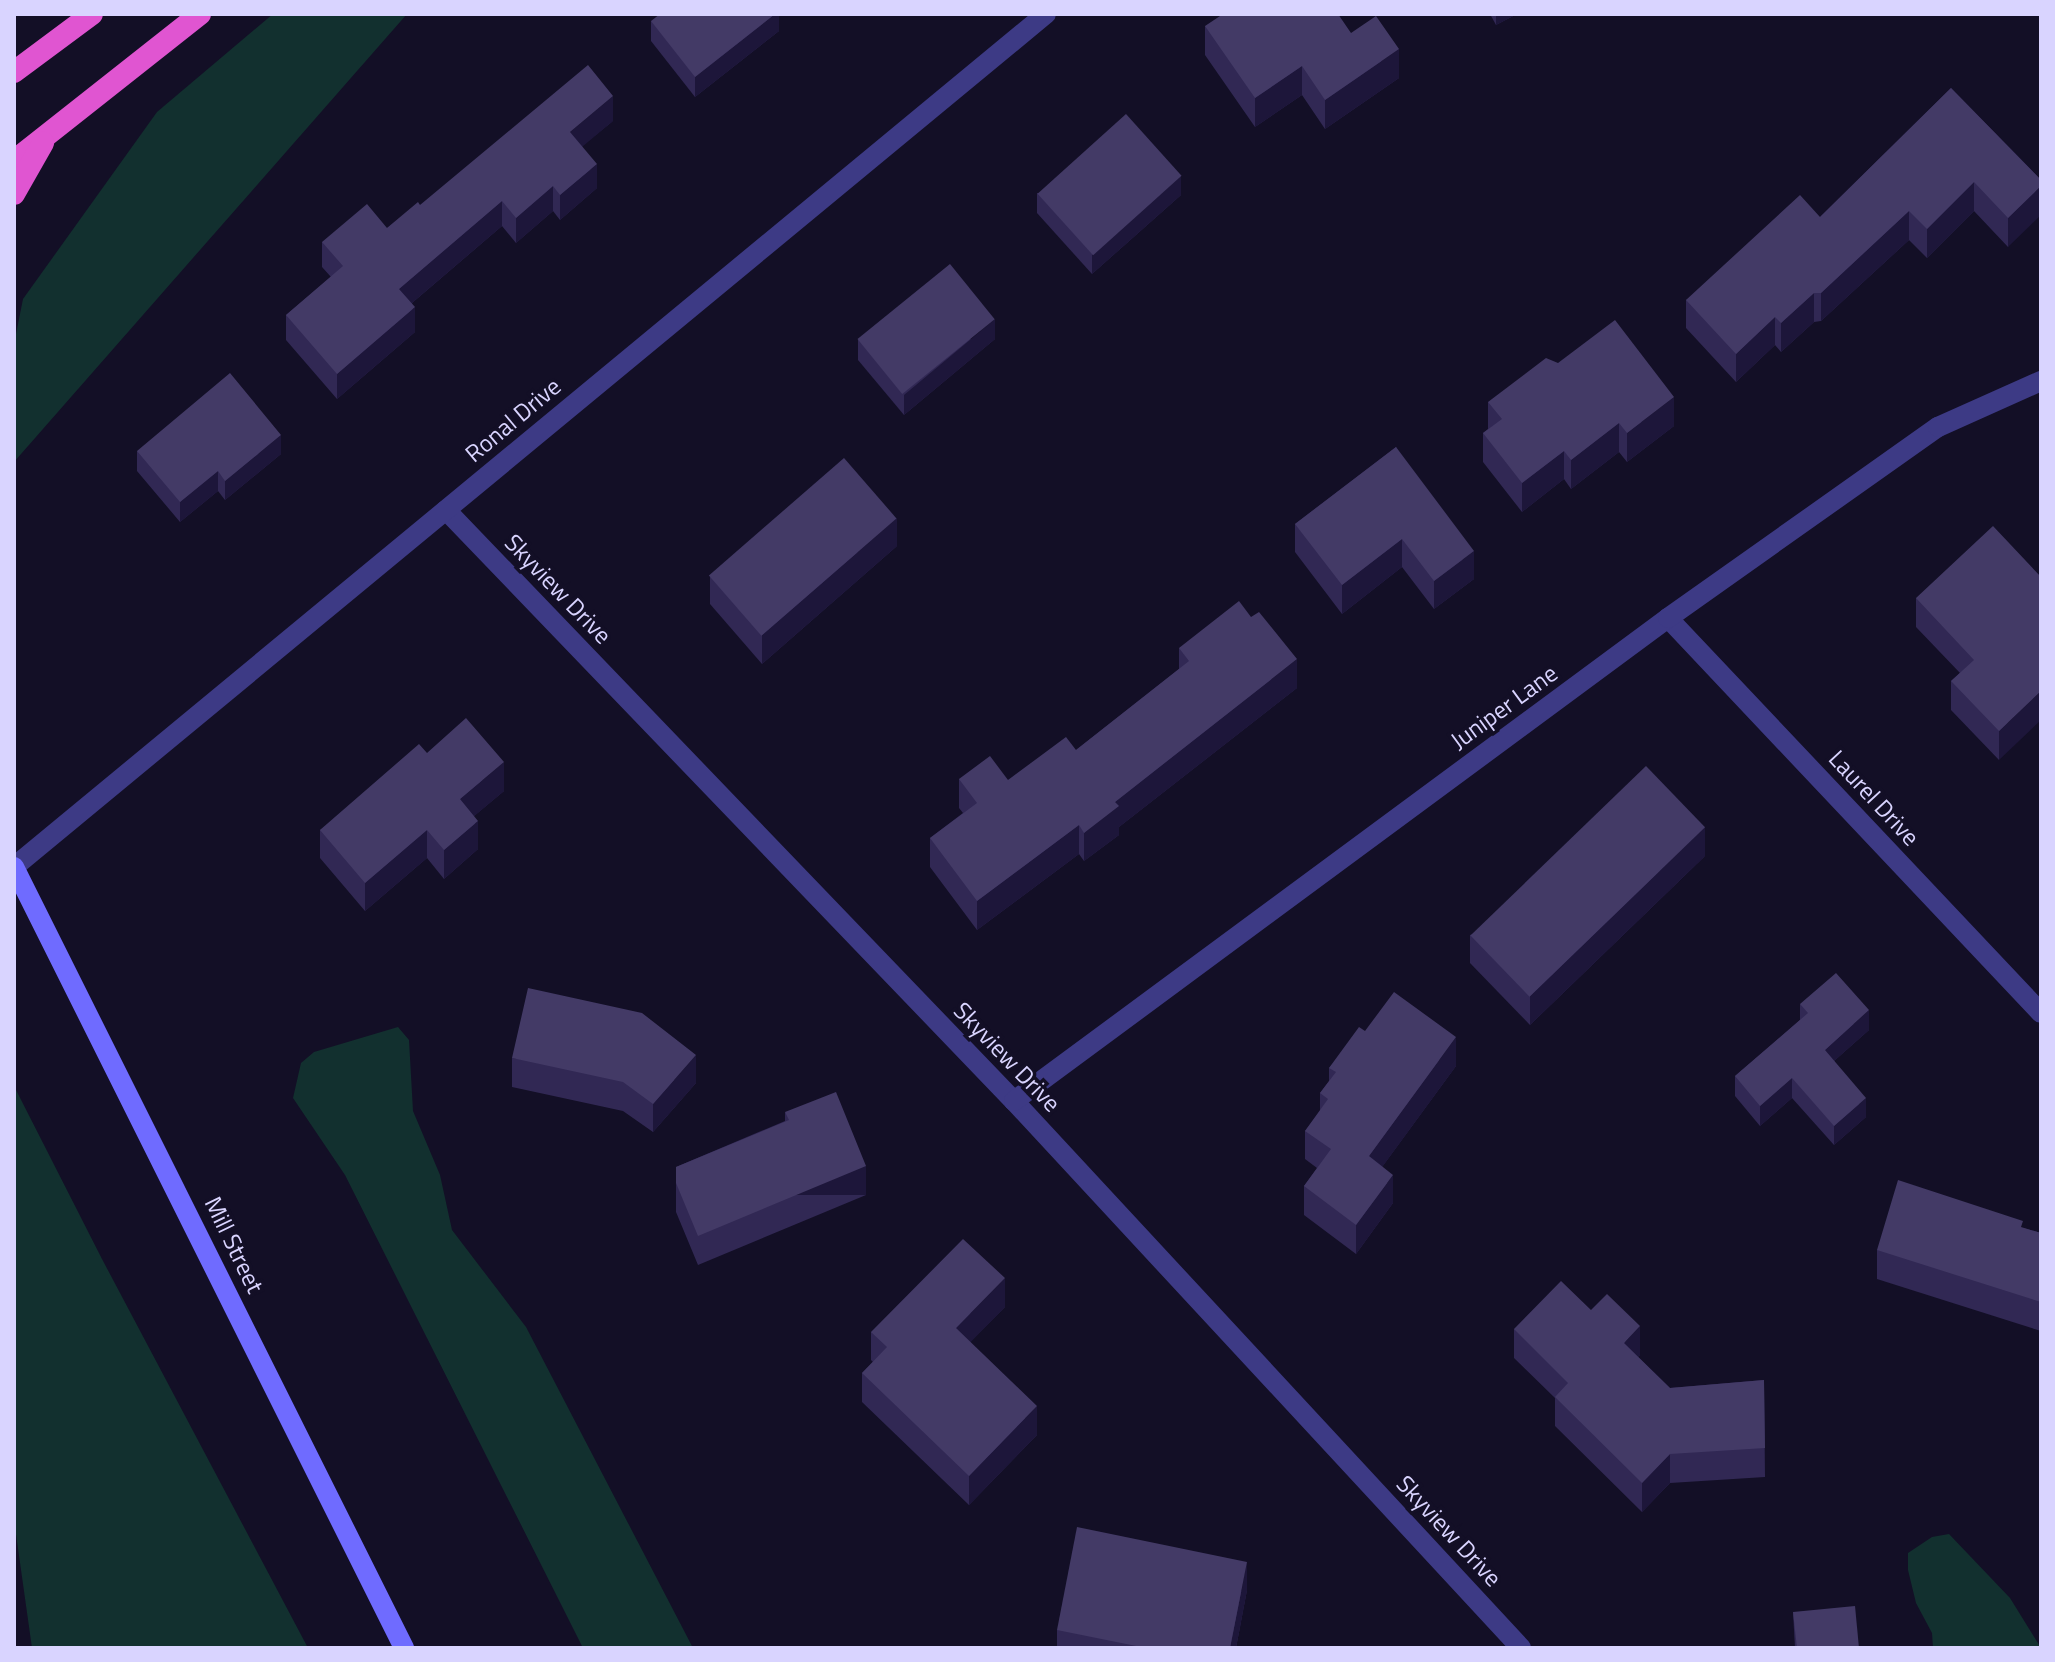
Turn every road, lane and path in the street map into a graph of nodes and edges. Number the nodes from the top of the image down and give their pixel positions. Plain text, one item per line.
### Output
1 (92, 14) edge
2 (200, 14) edge
3 (1046, 14) edge
4 (14, 72) edge
5 (47, 136) junction
6 (14, 161) edge
7 (14, 194) edge
8 (2041, 381) edge
9 (446, 510) junction
10 (1668, 618) junction
11 (14, 867) edge
12 (2041, 1013) edge
13 (1014, 1101) junction
14 (404, 1648) edge
15 (1521, 1648) edge

1 - 4 highway
2 - 5 highway
3 - 9 street, Ronal Drive
5 - 6 highway
5 - 7 highway
8 - 10 street, Juniper Lane
9 - 11 street, Ronal Drive
9 - 13 street, Skyview Drive
10 - 12 street, Laurel Drive
10 - 13 street, Juniper Lane
11 - 14 main road, Mill Street
13 - 15 street, Skyview Drive

